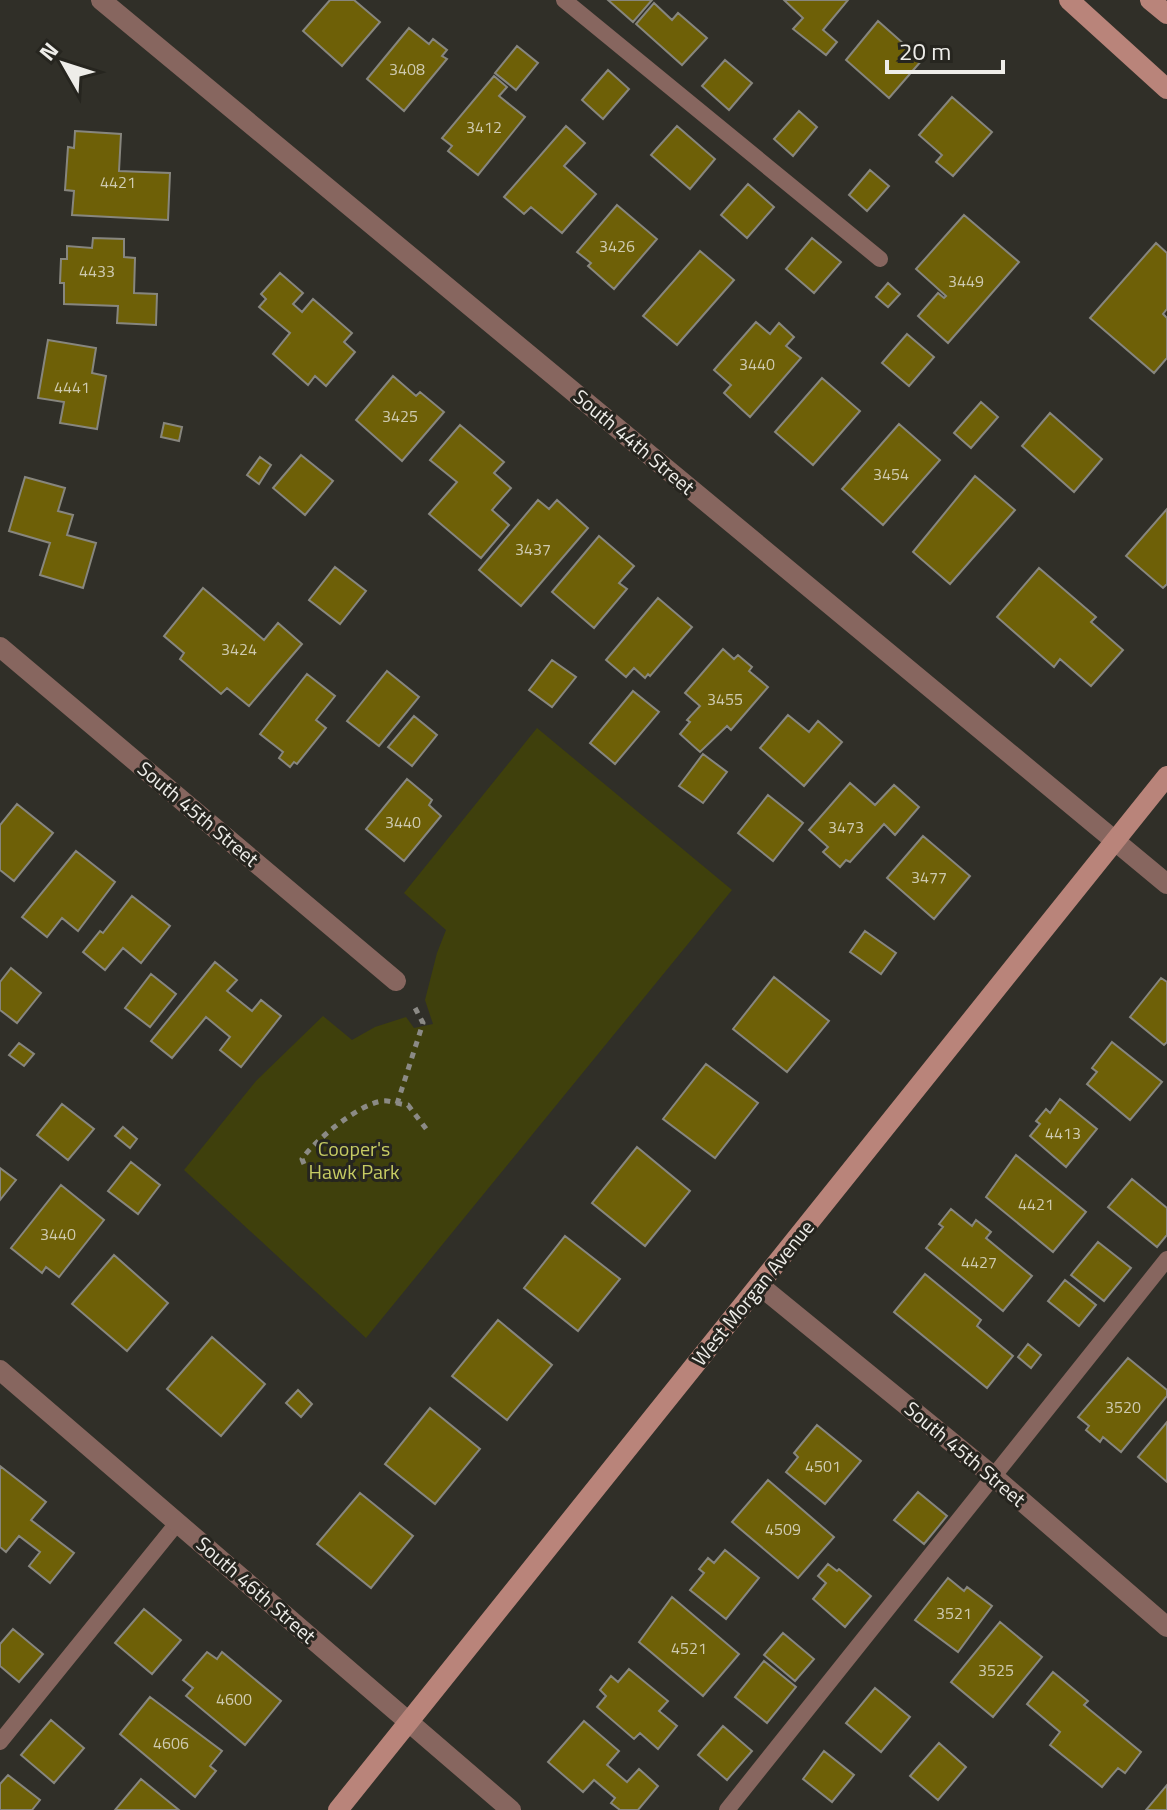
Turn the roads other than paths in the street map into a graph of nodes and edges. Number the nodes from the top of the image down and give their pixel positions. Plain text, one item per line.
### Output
1 (101, 0) edge
2 (564, 0) edge
3 (1069, 0) edge
4 (1150, 0) edge
5 (1167, 14) edge
6 (1167, 89) edge
7 (880, 259) dead end
8 (0, 647) edge
9 (1167, 776) edge
10 (1115, 842) junction
11 (1167, 884) edge
12 (396, 981) dead end
13 (1167, 1259) edge
14 (759, 1285) junction
15 (0, 1370) edge
16 (993, 1476) junction
17 (178, 1522) junction
18 (1167, 1627) edge
19 (408, 1722) junction
20 (0, 1742) edge
21 (338, 1810) edge
22 (511, 1810) edge
23 (727, 1810) edge

1 - 10 street, South 44th Street
2 - 7 lane
3 - 6 street
4 - 5 street
8 - 12 street, South 45th Street
9 - 10 street, West Morgan Avenue
10 - 11 street, South 44th Street
10 - 14 street, West Morgan Avenue
13 - 16 lane
14 - 16 street, South 45th Street
14 - 19 street, West Morgan Avenue
15 - 17 street, South 46th Street
16 - 18 street, South 45th Street
16 - 23 lane
17 - 19 street, South 46th Street
17 - 20 lane
19 - 21 street, West Morgan Avenue
19 - 22 street, South 46th Street

